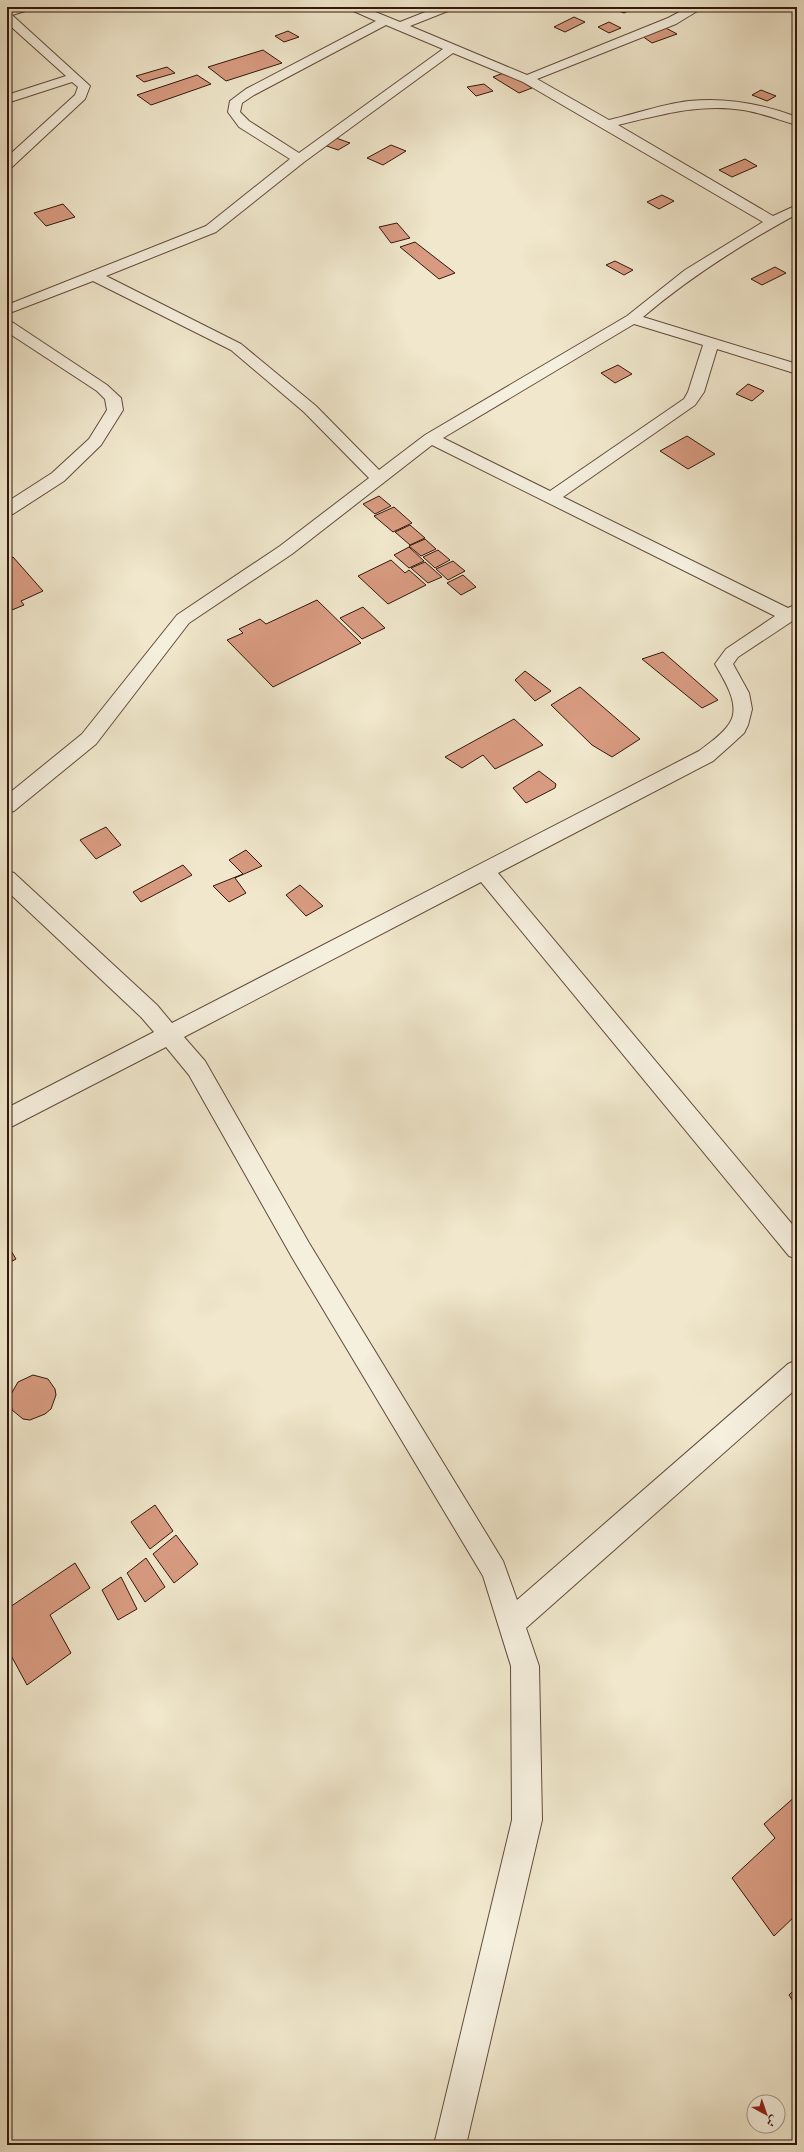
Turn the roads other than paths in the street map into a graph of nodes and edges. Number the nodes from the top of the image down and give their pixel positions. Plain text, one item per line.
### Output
1 (28, 7) edge
2 (353, 7) edge
3 (449, 7) edge
4 (698, 7) edge
5 (7, 13) edge
6 (7, 17) edge
7 (387, 20) junction
8 (400, 26) junction
9 (453, 47) junction
10 (73, 78) junction
11 (527, 79) junction
12 (7, 99) edge
13 (797, 121) edge
14 (608, 124) junction
15 (299, 159) junction
16 (7, 164) edge
17 (797, 209) edge
18 (772, 222) junction
19 (93, 275) junction
20 (7, 310) edge
21 (632, 319) junction
22 (7, 325) edge
23 (711, 343) junction
24 (797, 369) edge
25 (431, 438) junction
26 (379, 479) junction
27 (551, 498) junction
28 (7, 510) edge
29 (793, 613) edge
30 (7, 806) edge
31 (485, 872) junction
32 (7, 879) edge
33 (169, 1035) junction
34 (7, 1119) edge
35 (797, 1248) edge
36 (797, 1372) edge
37 (512, 1623) junction
38 (450, 2145) edge

1 - 5 street
2 - 7 street
3 - 8 street
4 - 11 street
6 - 10 street
7 - 8 street
7 - 15 street
8 - 9 street
9 - 11 street
9 - 15 street
10 - 12 street
10 - 16 street
11 - 14 street
13 - 14 street
14 - 18 street
15 - 19 street
17 - 18 street
18 - 21 street
19 - 20 street
19 - 26 street
21 - 23 street
21 - 25 street
22 - 28 street
23 - 24 street
23 - 27 street
25 - 26 street
25 - 27 street
26 - 30 street
27 - 29 street
29 - 31 street
31 - 33 street
31 - 35 street
32 - 33 street
33 - 34 street
33 - 37 street
36 - 37 street
37 - 38 street

